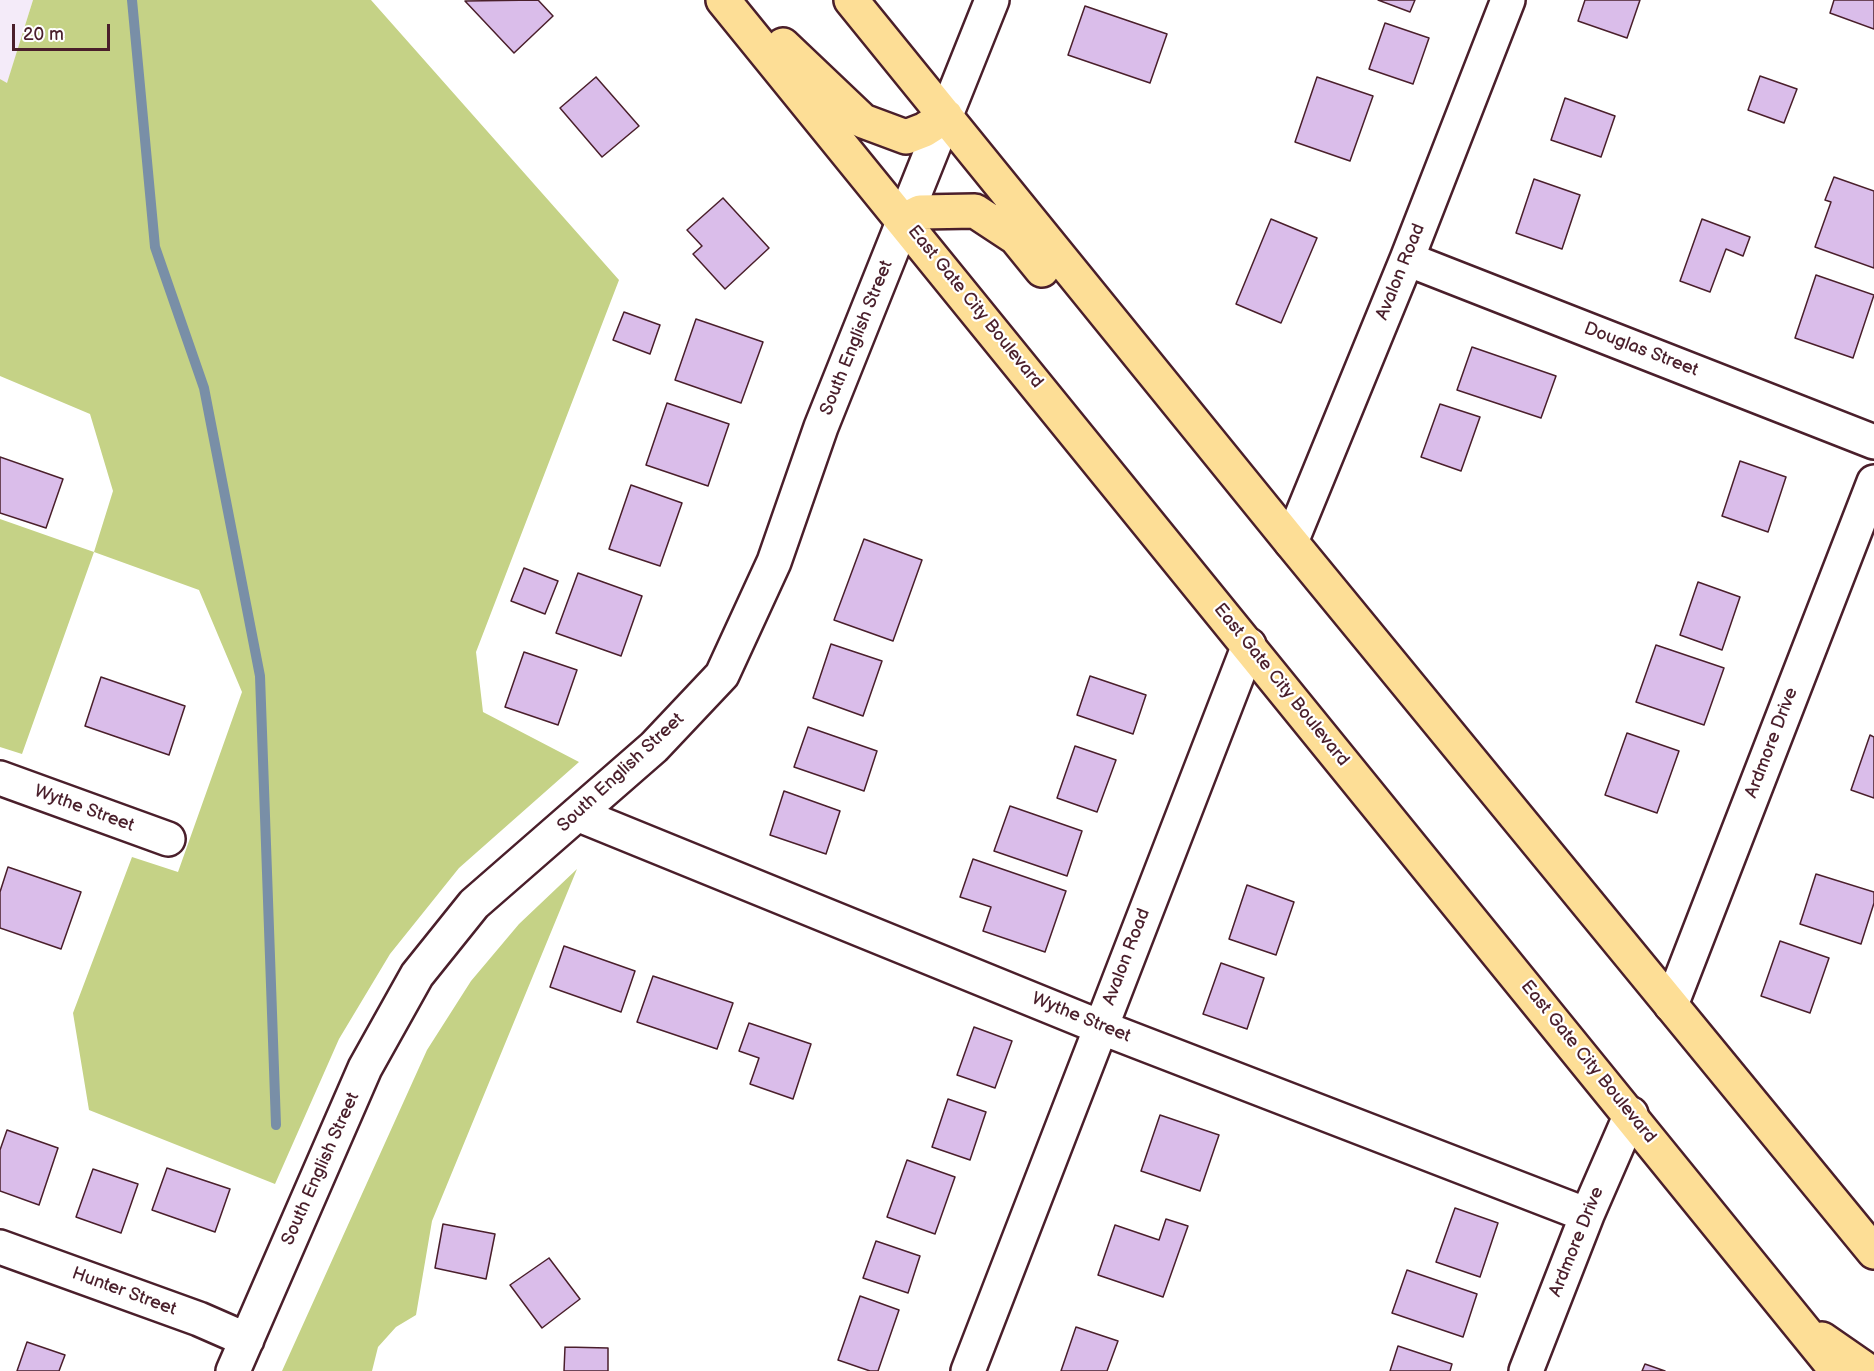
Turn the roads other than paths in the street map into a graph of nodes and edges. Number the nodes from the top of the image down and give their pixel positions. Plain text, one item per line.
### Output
1 (723, 0) edge
2 (736, 0) edge
3 (851, 0) edge
4 (992, 0) edge
5 (1508, 0) edge
6 (946, 116) junction
7 (904, 220) junction
8 (1407, 259) junction
9 (1171, 394) junction
10 (1874, 441) edge
11 (1874, 482) edge
12 (1291, 542) junction
13 (1249, 645) junction
14 (0, 778) edge
15 (577, 814) junction
16 (168, 839) dead end
17 (1671, 1005) junction
18 (1100, 1027) junction
19 (1631, 1114) junction
20 (1587, 1215) junction
21 (0, 1247) edge
22 (1874, 1251) edge
23 (1798, 1323) junction
24 (247, 1340) junction
25 (234, 1371) edge
26 (968, 1371) edge
27 (1526, 1371) edge
28 (1837, 1371) edge
29 (1868, 1371) edge

1 - 7 main road, East Gate City Boulevard
2 - 6 main road
3 - 6 main road
4 - 6 street, South English Street
5 - 8 street, Avalon Road
6 - 7 street, South English Street
6 - 9 main road
7 - 9 main road
7 - 13 main road, East Gate City Boulevard
7 - 15 street, South English Street
8 - 10 street, Douglas Street
8 - 12 street, Avalon Road
9 - 12 main road
11 - 17 street, Ardmore Drive
12 - 17 main road
13 - 18 street, Avalon Road
13 - 19 main road, East Gate City Boulevard
14 - 16 street, Wythe Street
15 - 18 street, Wythe Street
15 - 24 street, South English Street
17 - 22 main road
18 - 20 street, Wythe Street
18 - 26 street, Avalon Road
19 - 20 street, Ardmore Drive
19 - 23 main road, East Gate City Boulevard
20 - 27 street, Ardmore Drive
21 - 24 street, Hunter Street
23 - 28 main road, East Gate City Boulevard
23 - 29 main road
24 - 25 street, South English Street

